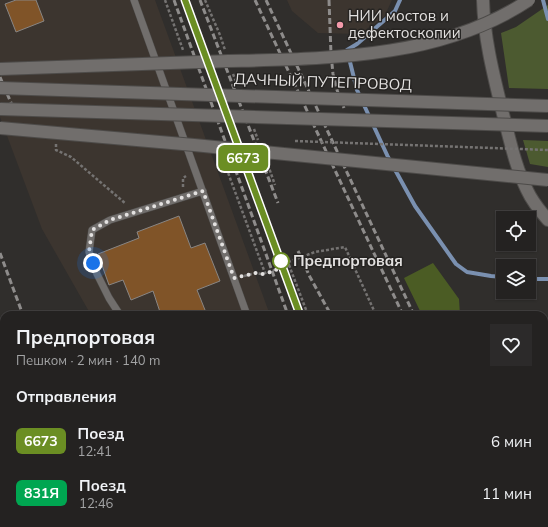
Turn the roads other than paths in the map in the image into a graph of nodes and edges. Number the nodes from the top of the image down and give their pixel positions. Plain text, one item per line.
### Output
1 (134, 0) edge
2 (483, 0) edge
3 (529, 0) edge
4 (0, 69) edge
5 (0, 88) edge
6 (548, 106) edge
7 (0, 109) edge
8 (548, 126) edge
9 (0, 128) edge
10 (548, 180) edge
11 (203, 191) junction
12 (548, 220) edge
13 (117, 311) edge
14 (246, 311) edge

1 - 11 lane
2 - 12 main road
3 - 4 main road, bridge
5 - 6 main road, ДАЧНЫЙ ПУТЕПРОВОД, bridge
7 - 8 main road, bridge
9 - 10 main road, bridge
11 - 13 lane
11 - 14 lane

